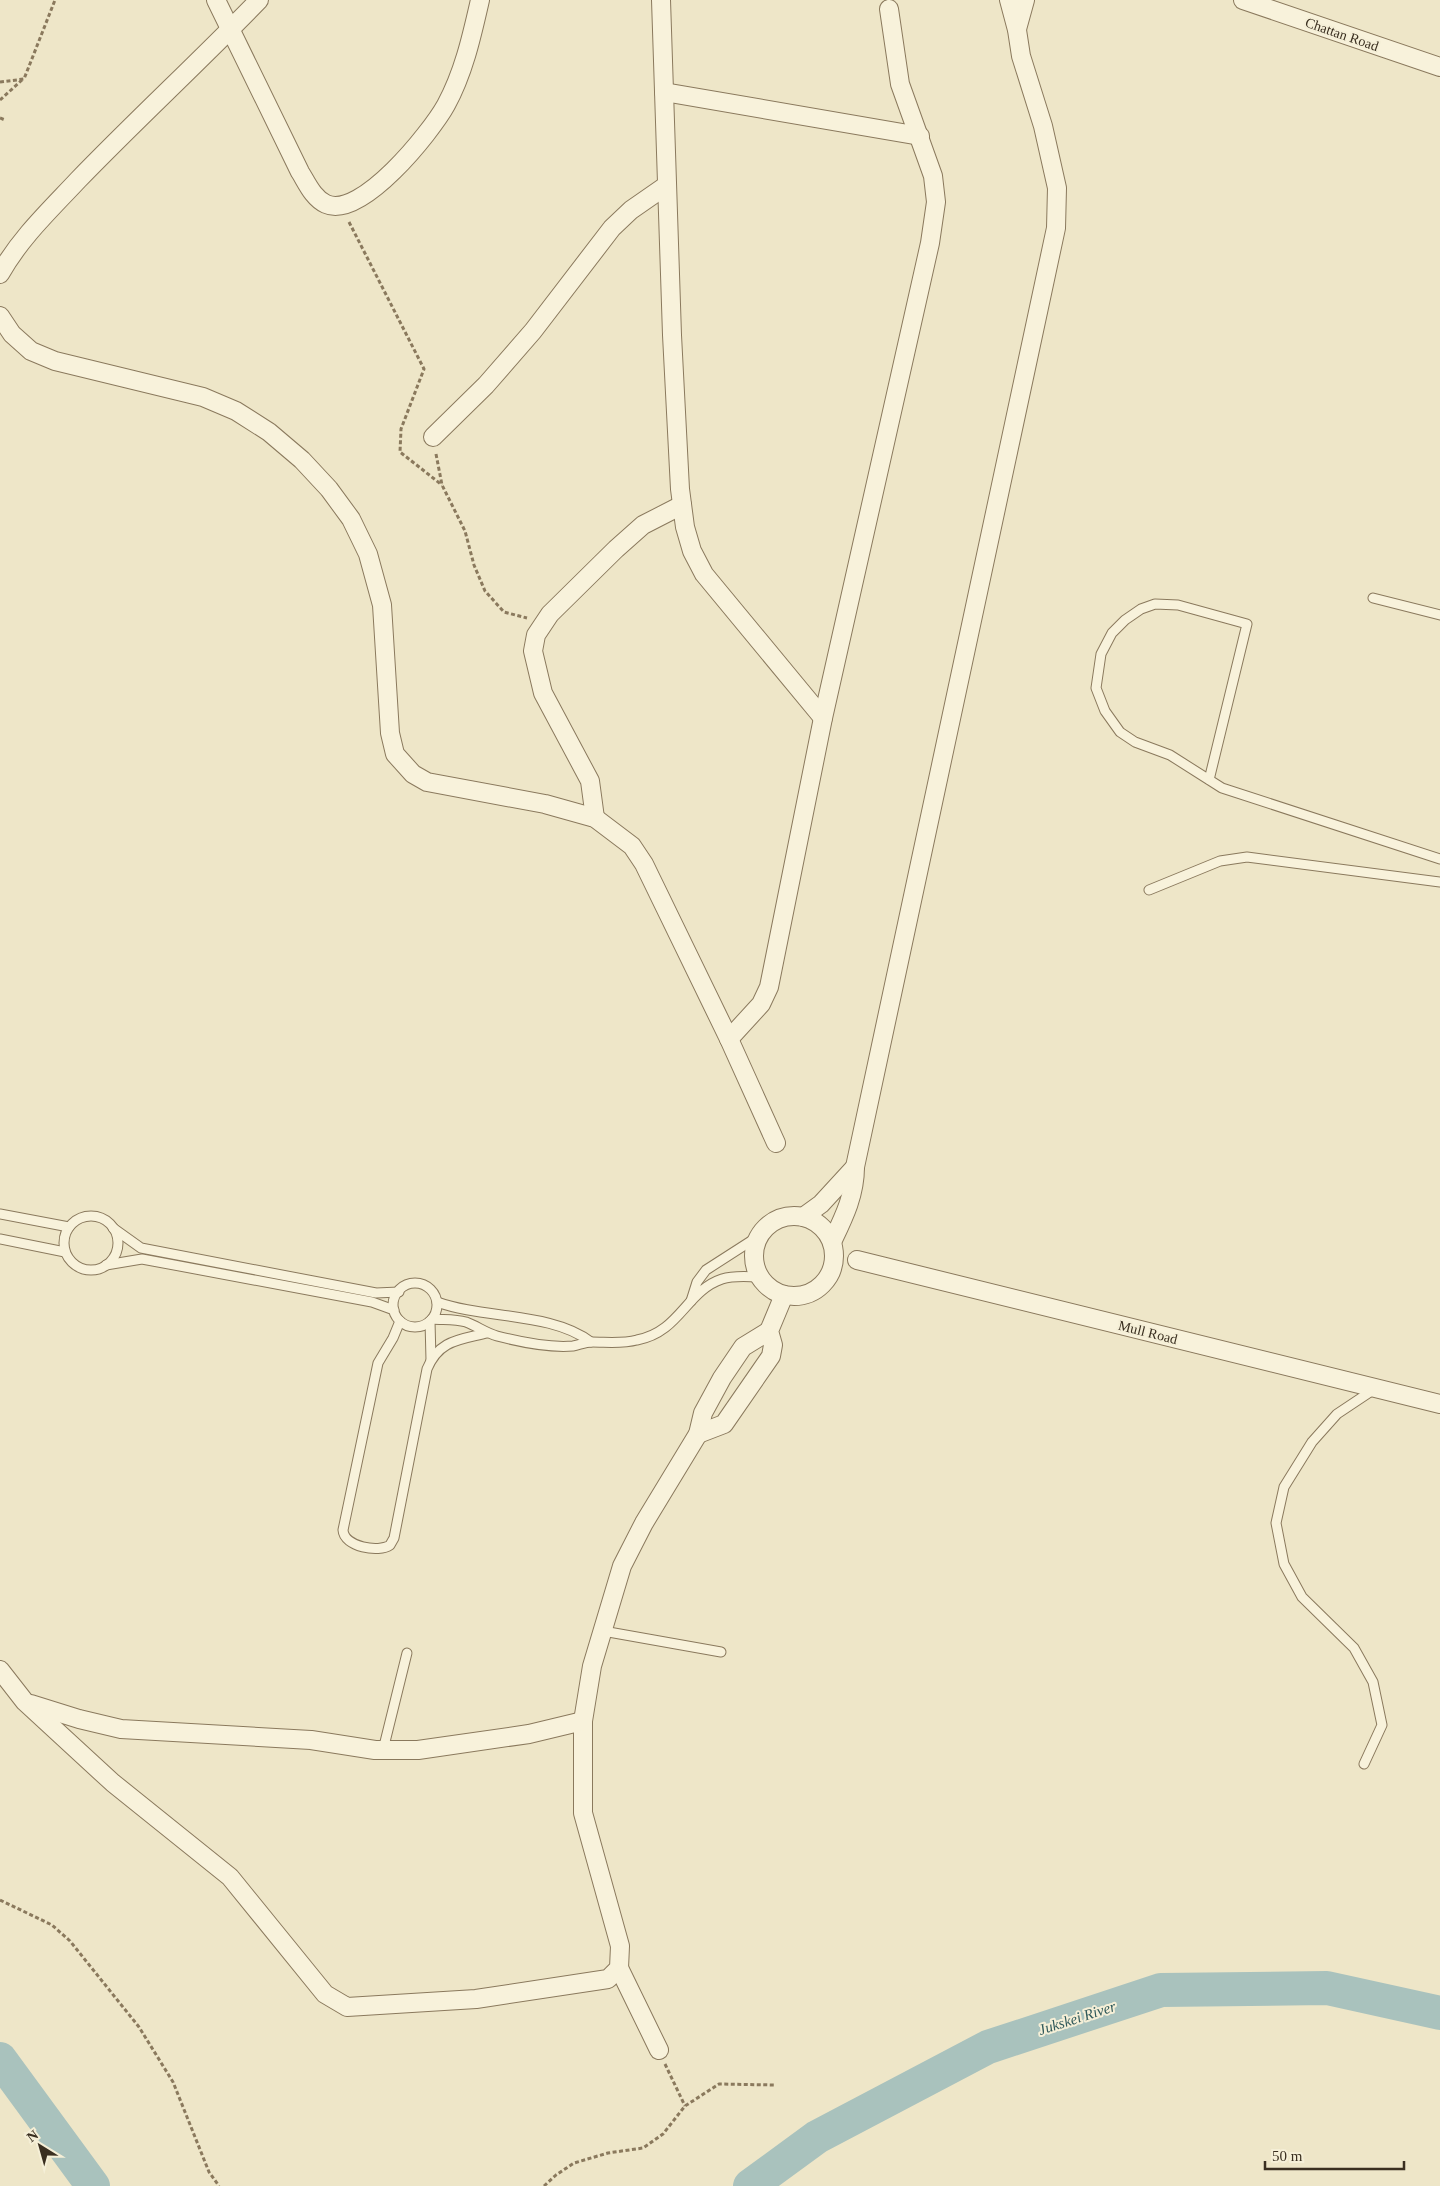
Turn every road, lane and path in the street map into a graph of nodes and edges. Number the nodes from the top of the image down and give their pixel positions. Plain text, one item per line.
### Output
1 (55, 0) edge
2 (216, 0) edge
3 (259, 0) edge
4 (480, 0) edge
5 (661, 0) edge
6 (1008, 0) edge
7 (1025, 0) edge
8 (1243, 0) edge
9 (889, 9) dead end
10 (230, 30) junction
11 (1017, 30) junction
12 (1440, 67) edge
13 (24, 79) junction
14 (0, 82) edge
15 (664, 92) junction
16 (0, 100) edge
17 (0, 118) edge
18 (5, 120) dead end
19 (920, 136) junction
20 (667, 185) junction
21 (340, 205) junction
22 (0, 274) edge
23 (0, 316) edge
24 (434, 437) joint
25 (442, 485) junction
26 (682, 505) junction
27 (1373, 598) dead end
28 (1440, 615) edge
29 (544, 622) junction
30 (823, 718) junction
31 (1210, 780) junction
32 (595, 818) junction
33 (1440, 859) edge
34 (1440, 882) edge
35 (1149, 890) dead end
36 (729, 1039) junction
37 (776, 1143) dead end
38 (855, 1166) junction
39 (0, 1214) edge
40 (803, 1217) junction
41 (69, 1227) junction
42 (114, 1228) junction
43 (762, 1234) junction
44 (0, 1239) edge
45 (832, 1242) junction
46 (65, 1252) junction
47 (857, 1260) dead end
48 (106, 1265) junction
49 (760, 1277) junction
50 (399, 1292) junction
51 (784, 1295) junction
52 (691, 1301) junction
53 (437, 1302) junction
54 (394, 1310) junction
55 (431, 1320) junction
56 (400, 1321) junction
57 (769, 1331) junction
58 (486, 1333) junction
59 (591, 1342) junction
60 (431, 1360) junction
61 (1376, 1388) junction
62 (1440, 1404) edge
63 (698, 1434) junction
64 (603, 1631) junction
65 (407, 1652) dead end
66 (721, 1652) dead end
67 (0, 1670) edge
68 (25, 1702) junction
69 (583, 1721) junction
70 (383, 1750) junction
71 (1364, 1764) dead end
72 (0, 1900) edge
73 (619, 1968) junction
74 (659, 2050) joint
75 (775, 2085) dead end
76 (685, 2106) junction
77 (219, 2186) edge
78 (544, 2186) edge

1 - 13 path
2 - 10 street
3 - 10 street
4 - 21 street
5 - 15 street
6 - 11 street
7 - 11 street
8 - 12 street, Chattan Road
9 - 19 street
10 - 21 street
10 - 22 street
11 - 38 street
13 - 14 path
13 - 16 path
15 - 19 street
15 - 20 street
17 - 18 path
19 - 30 street
20 - 24 street
20 - 26 street
21 - 25 path
23 - 32 street
24 - 25 path
25 - 29 path
26 - 29 street
26 - 30 street
27 - 28 lane
29 - 32 street
30 - 36 street
31 - 31 lane
31 - 33 lane
32 - 36 street
34 - 35 lane
36 - 37 street
38 - 40 street
38 - 45 street
39 - 41 lane
40 - 43 street
40 - 45 street
41 - 42 lane
41 - 46 lane
42 - 48 lane
42 - 50 lane
43 - 49 street
43 - 52 lane
44 - 46 lane
45 - 51 street
46 - 48 lane
47 - 61 street, Mull Road
48 - 54 lane
49 - 51 street
49 - 52 lane
50 - 53 lane
50 - 54 lane
51 - 57 street
52 - 59 lane
53 - 55 lane
53 - 59 lane
54 - 56 lane
55 - 56 lane
55 - 58 lane
55 - 60 lane
56 - 60 lane
57 - 63 street
57 - 63 street
58 - 59 lane
58 - 60 lane
61 - 62 street, Mull Road
61 - 71 lane
63 - 64 street
64 - 66 lane
64 - 69 street
65 - 70 lane
67 - 68 street
68 - 70 street
68 - 73 street
69 - 70 street
69 - 73 street
72 - 77 path
73 - 74 street
74 - 76 path
75 - 76 path
76 - 78 path

